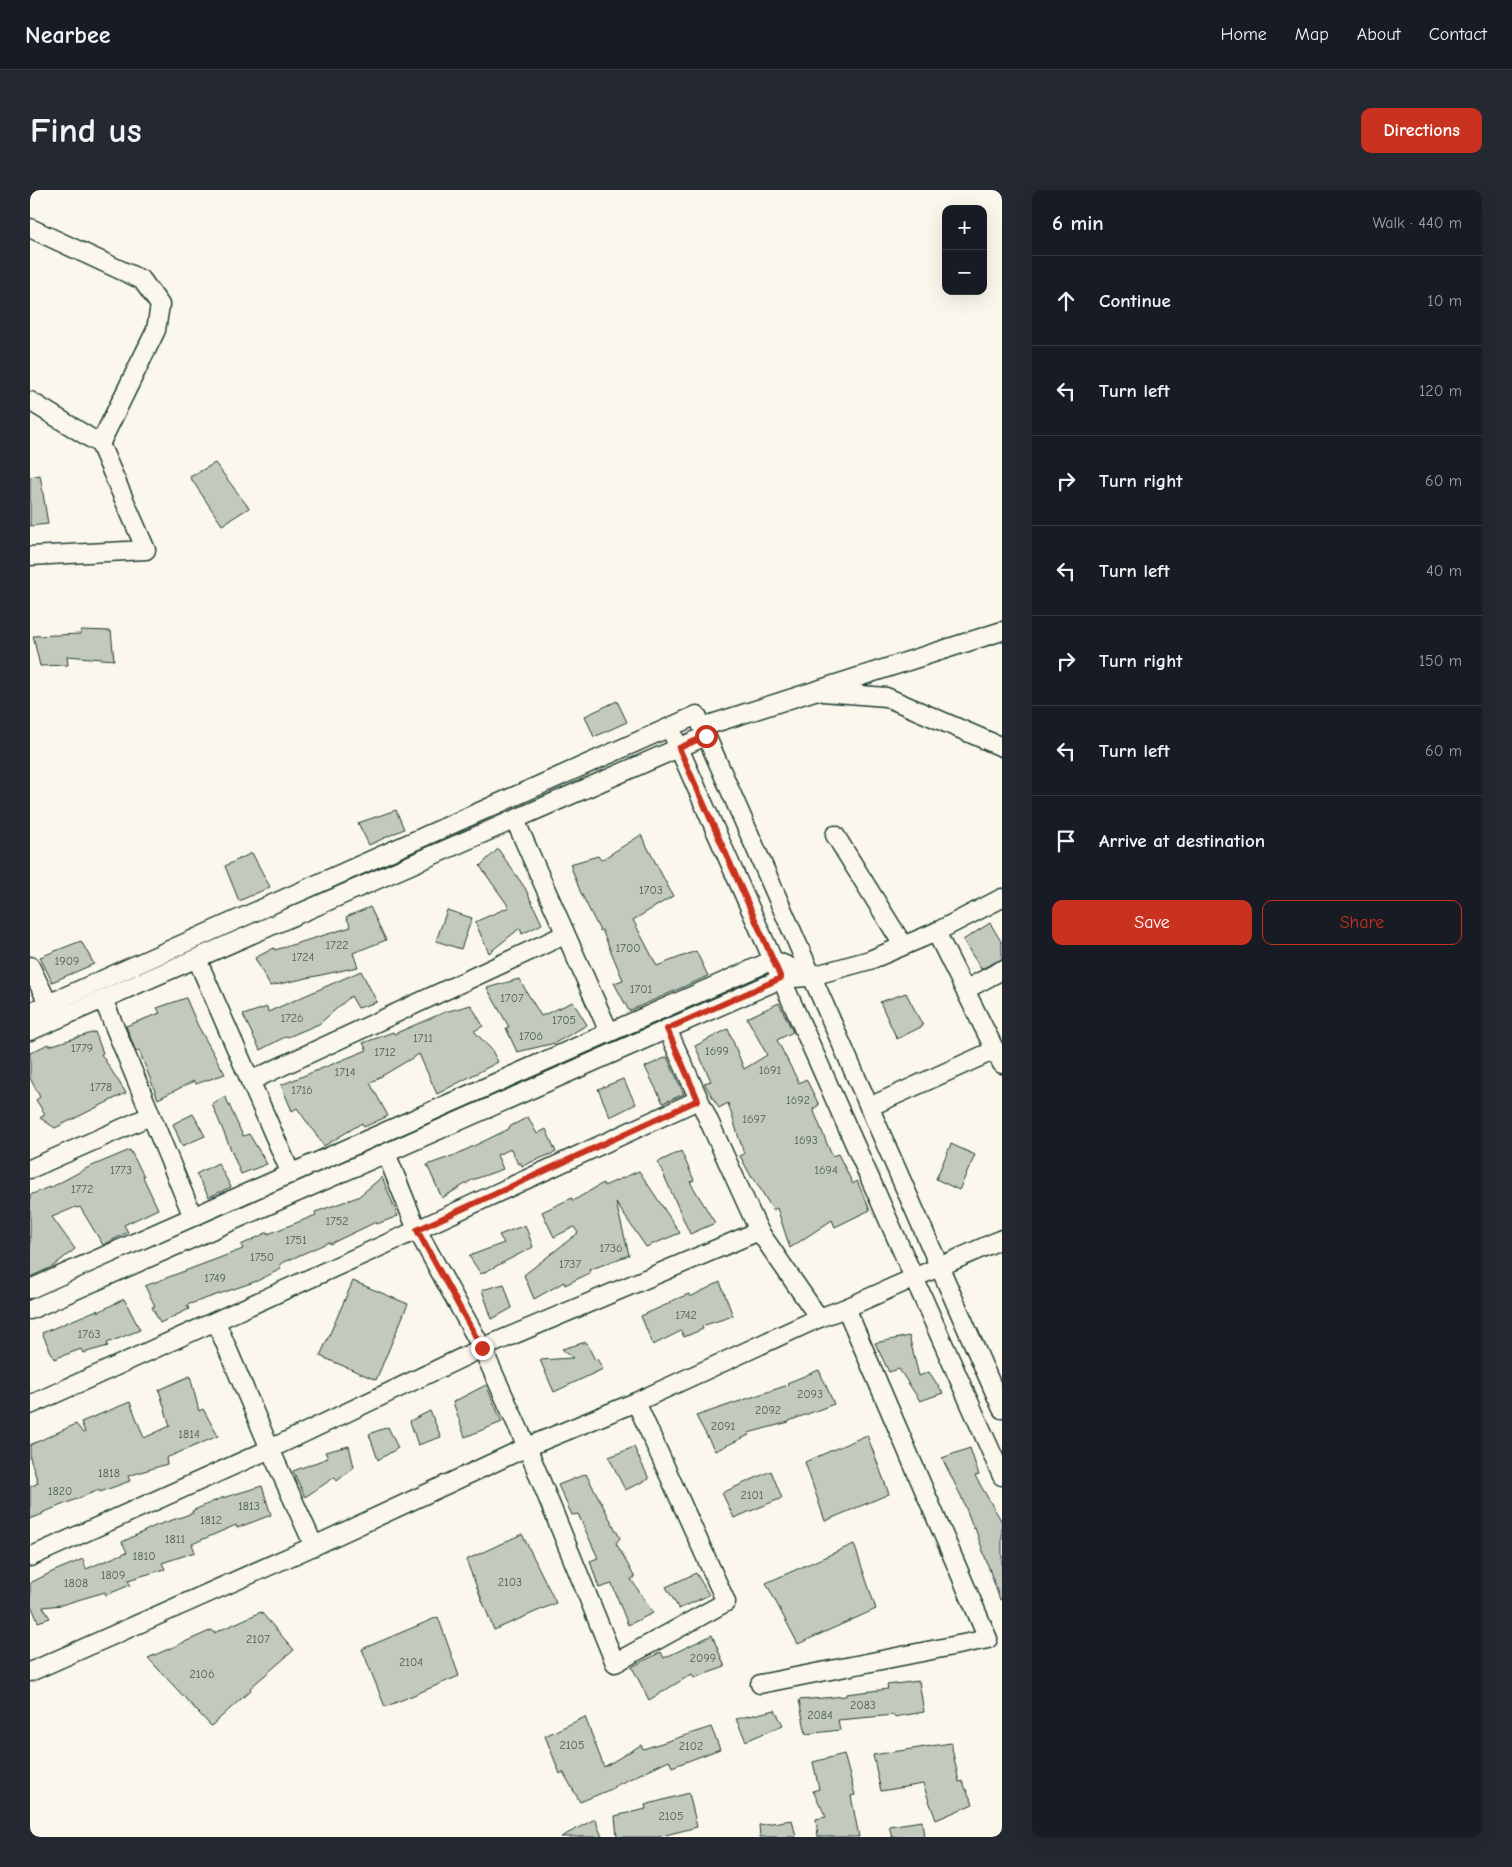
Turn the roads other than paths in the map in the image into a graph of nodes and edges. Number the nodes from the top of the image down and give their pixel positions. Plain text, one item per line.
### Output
1 (30, 228) edge
2 (30, 401) edge
3 (100, 444) junction
4 (30, 556) edge
5 (1002, 631) edge
6 (813, 691) junction
7 (670, 728) junction
8 (704, 731) junction
9 (1002, 747) edge
10 (679, 748) junction
11 (515, 820) junction
12 (835, 834) dead end
13 (1002, 898) edge
14 (936, 932) junction
15 (564, 935) junction
16 (902, 945) junction
17 (197, 959) junction
18 (773, 960) junction
19 (30, 966) edge
20 (1002, 970) edge
21 (812, 976) junction
22 (781, 978) junction
23 (965, 990) junction
24 (103, 999) junction
25 (48, 1003) junction
26 (30, 1012) edge
27 (667, 1029) junction
28 (30, 1031) edge
29 (609, 1032) junction
30 (999, 1057) edge
31 (250, 1081) junction
32 (698, 1100) junction
33 (869, 1107) junction
34 (150, 1116) junction
35 (386, 1153) junction
36 (30, 1169) edge
37 (291, 1174) junction
38 (193, 1217) junction
39 (417, 1230) junction
40 (759, 1231) junction
41 (1002, 1239) edge
42 (939, 1267) junction
43 (914, 1278) junction
44 (30, 1289) edge
45 (846, 1308) junction
46 (30, 1310) edge
47 (819, 1318) junction
48 (216, 1322) junction
49 (482, 1348) junction
50 (636, 1402) junction
51 (30, 1405) edge
52 (1002, 1409) edge
53 (527, 1447) junction
54 (270, 1448) junction
55 (1002, 1476) edge
56 (314, 1546) junction
57 (30, 1557) edge
58 (30, 1672) edge
59 (760, 1684) dead end

1 - 3 street
2 - 3 street
3 - 4 street
5 - 6 street
6 - 8 street
6 - 9 street
7 - 8 street
7 - 10 street
7 - 25 street
8 - 10 street
8 - 21 street
10 - 11 street
10 - 18 street
11 - 15 street
11 - 17 street
12 - 16 street
13 - 14 street
14 - 16 street
14 - 23 street
15 - 29 street
15 - 31 street
16 - 21 street
17 - 24 street
17 - 31 street
18 - 21 street
18 - 22 street
18 - 29 street
19 - 25 street
20 - 23 street
21 - 22 street
21 - 33 street
22 - 27 street
22 - 43 street
23 - 30 street
24 - 28 street
24 - 34 street
25 - 26 street
27 - 32 street
27 - 35 street
29 - 37 street
30 - 33 street
31 - 37 street
32 - 39 street
32 - 40 street
33 - 42 street
34 - 36 street
34 - 38 street
35 - 39 street
35 - 46 street
37 - 38 street
38 - 44 street
39 - 48 street
39 - 49 street
40 - 47 street
40 - 49 street
41 - 42 street
42 - 43 street
42 - 52 street
43 - 45 street
43 - 55 street
45 - 47 street
45 - 59 street
47 - 50 street
48 - 51 street
48 - 54 street
49 - 53 street
49 - 54 street
50 - 53 street
50 - 53 street
53 - 56 street
54 - 56 street
54 - 57 street
56 - 58 street

